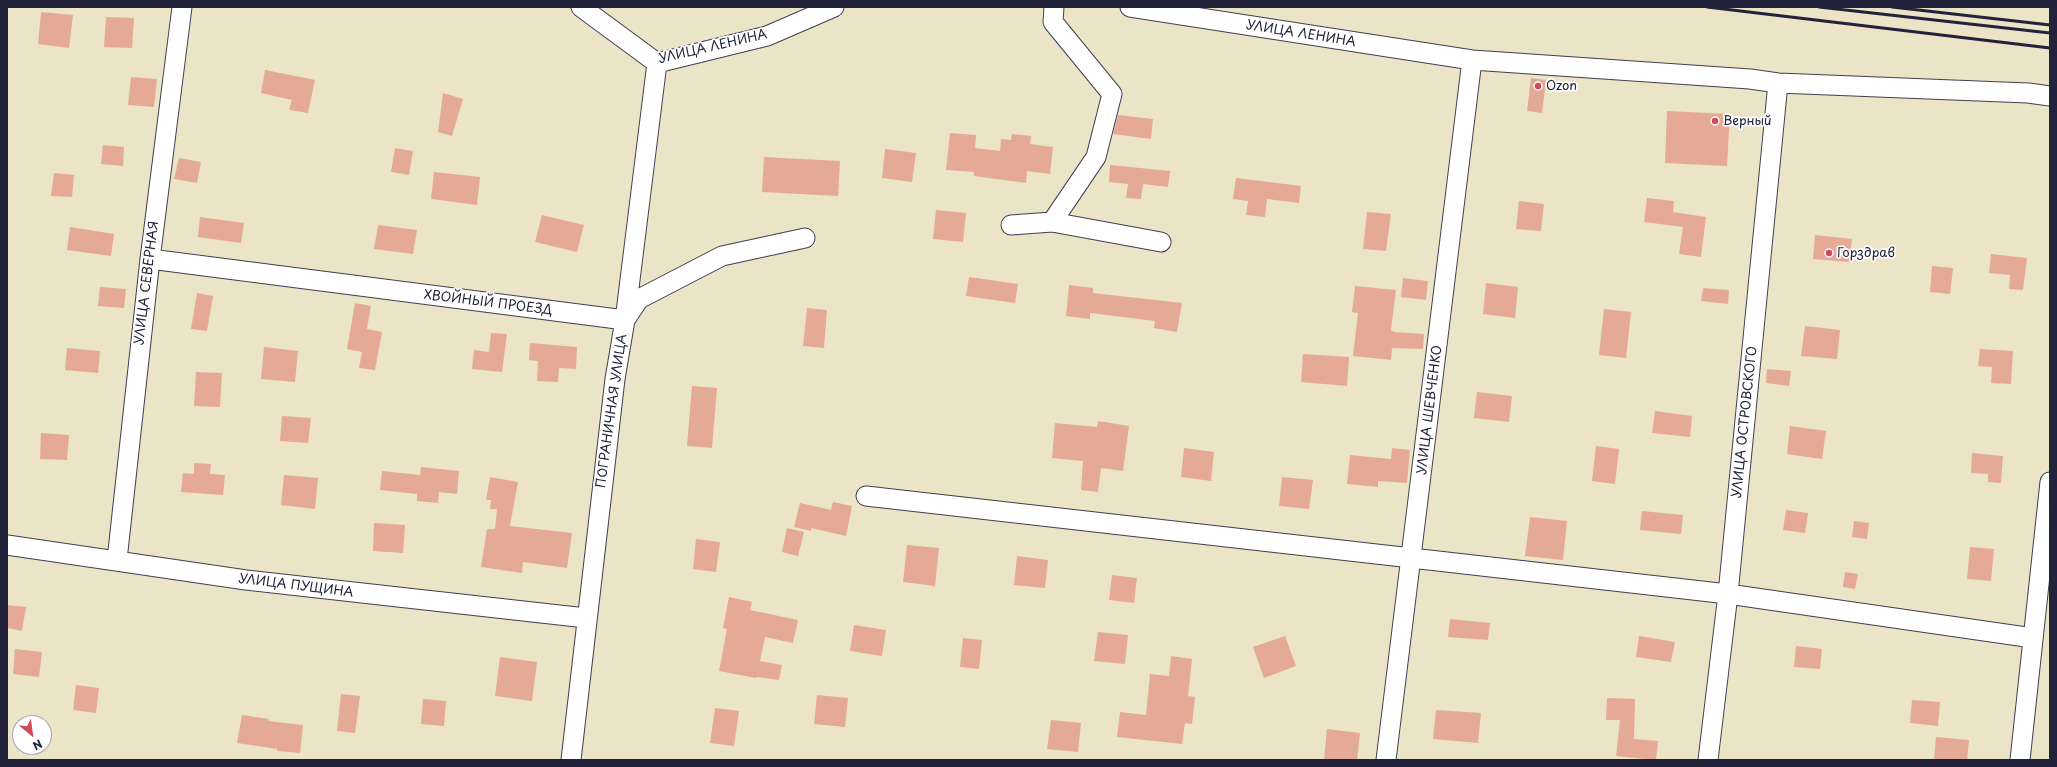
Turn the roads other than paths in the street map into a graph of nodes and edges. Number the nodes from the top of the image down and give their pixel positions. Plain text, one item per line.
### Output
1 (182, 7) edge
2 (582, 7) edge
3 (834, 7) edge
4 (1054, 7) edge
5 (1130, 7) edge
6 (1472, 60) junction
7 (657, 63) junction
8 (1778, 83) junction
9 (2050, 96) edge
10 (1052, 222) junction
11 (1011, 225) dead end
12 (805, 238) dead end
13 (1161, 242) dead end
14 (150, 259) junction
15 (625, 320) junction
16 (2050, 482) edge
17 (866, 496) dead end
18 (7, 545) edge
19 (1412, 558) junction
20 (117, 560) junction
21 (1728, 594) junction
22 (586, 618) junction
23 (2033, 638) junction
24 (571, 760) edge
25 (1386, 760) edge
26 (1708, 760) edge
27 (2020, 760) edge

1 - 14 street, УЛИЦА СЕВЕРНАЯ
2 - 7 street, УЛИЦА ЛЕНИНА
3 - 7 street, УЛИЦА ЛЕНИНА
4 - 10 street
5 - 6 street, УЛИЦА ЛЕНИНА
6 - 8 street, УЛИЦА ЛЕНИНА
6 - 19 street, УЛИЦА ШЕВЧЕНКО
7 - 15 street, ПОГРАНИЧНАЯ УЛИЦА
8 - 9 street, УЛИЦА ЛЕНИНА
8 - 21 street, УЛИЦА ОСТРОВСКОГО
10 - 11 street
10 - 13 street
12 - 15 street
14 - 15 street, ХВОЙНЫЙ ПРОЕЗД
14 - 20 street, УЛИЦА СЕВЕРНАЯ
15 - 22 street, ПОГРАНИЧНАЯ УЛИЦА
16 - 23 street
17 - 19 street
18 - 20 street, УЛИЦА ПУЩИНА
19 - 21 street
19 - 25 street, УЛИЦА ШЕВЧЕНКО
20 - 22 street, УЛИЦА ПУЩИНА
21 - 23 street
21 - 26 street, УЛИЦА ОСТРОВСКОГО
22 - 24 street, ПОГРАНИЧНАЯ УЛИЦА
23 - 27 street

